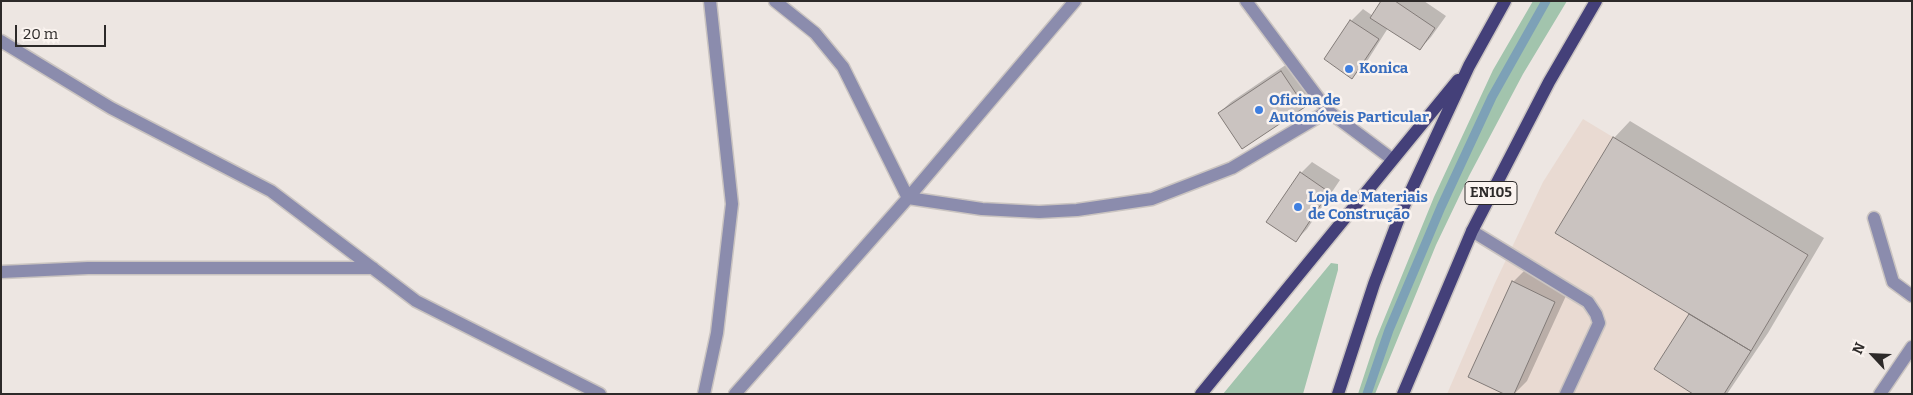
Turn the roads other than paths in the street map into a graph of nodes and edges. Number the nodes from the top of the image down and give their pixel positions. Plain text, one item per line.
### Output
1 (710, 1) edge
2 (775, 1) edge
3 (1075, 1) edge
4 (1246, 1) edge
5 (1505, 1) edge
6 (1596, 1) edge
7 (1, 41) edge
8 (1469, 66) junction
9 (1328, 111) junction
10 (1392, 159) junction
11 (908, 198) junction
12 (1874, 218) dead end
13 (1472, 230) junction
14 (373, 268) junction
15 (1, 272) edge
16 (1912, 296) edge
17 (1912, 347) edge
18 (600, 394) edge
19 (704, 394) edge
20 (735, 394) edge
21 (1201, 394) edge
22 (1338, 394) edge
23 (1403, 394) edge
24 (1566, 394) edge
25 (1880, 394) edge

1 - 19 street
2 - 11 street
3 - 11 street
4 - 9 street
5 - 8 main road
6 - 13 main road, EN105
7 - 14 street
8 - 10 main road
8 - 22 main road
9 - 10 street
9 - 11 street
10 - 21 main road
11 - 20 street
12 - 16 street
13 - 23 main road, EN105
13 - 24 street
14 - 15 street
14 - 18 street
17 - 25 street

